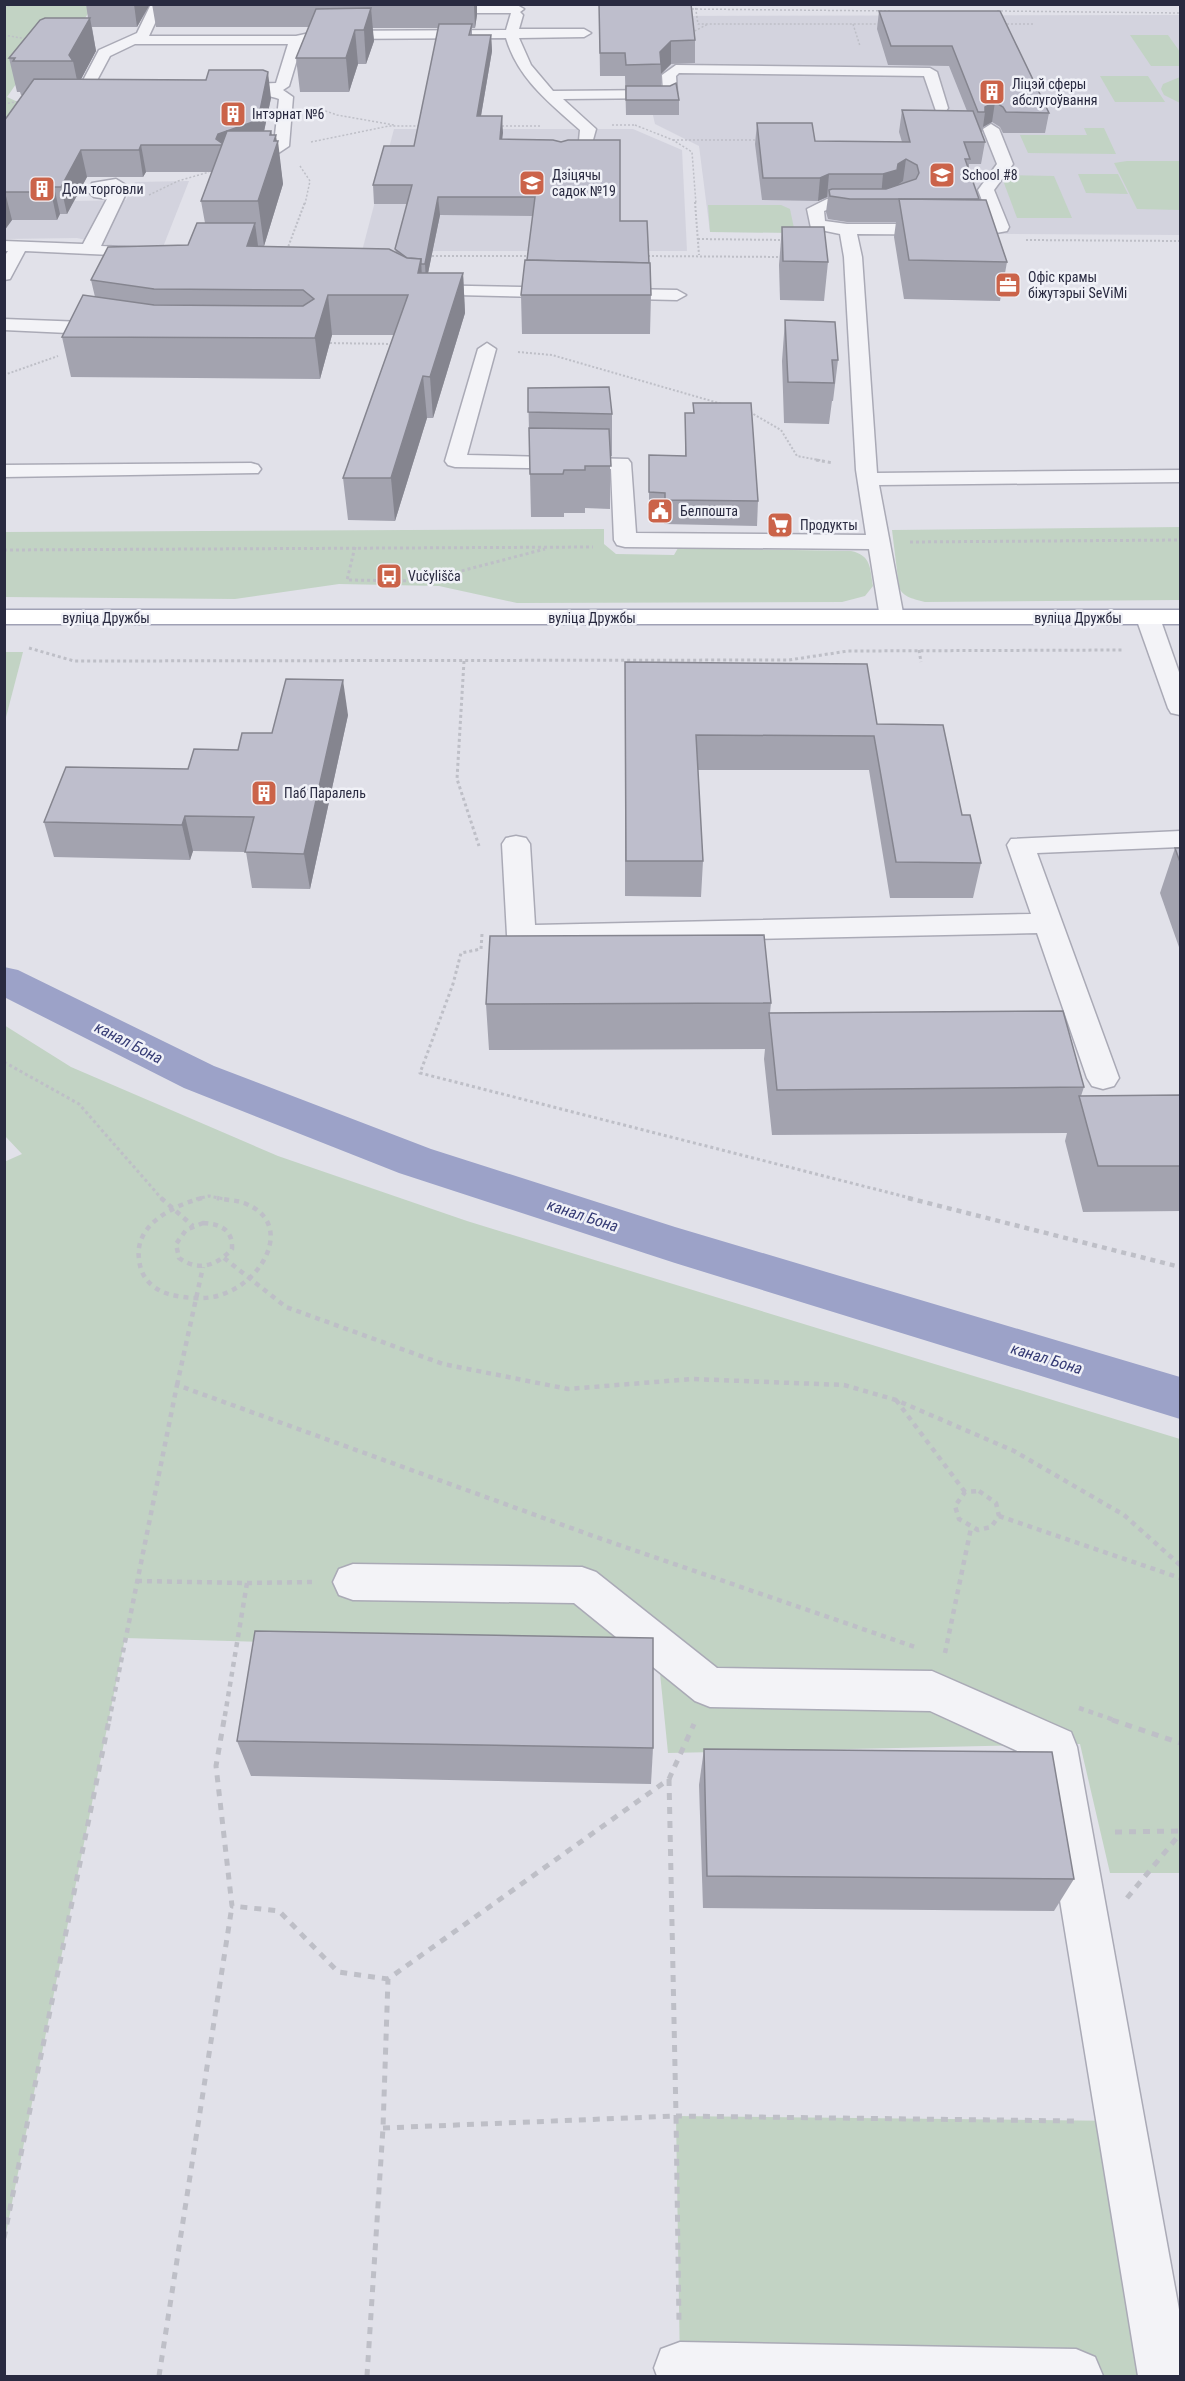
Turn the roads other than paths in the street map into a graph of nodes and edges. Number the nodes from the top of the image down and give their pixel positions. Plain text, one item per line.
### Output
1 (517, 7) edge
2 (161, 8) edge
3 (419, 9) dead end
4 (584, 33) dead end
5 (513, 34) junction
6 (136, 40) junction
7 (296, 40) junction
8 (213, 89) edge
9 (270, 89) junction
10 (132, 90) edge
11 (548, 95) junction
12 (940, 108) edge
13 (991, 129) edge
14 (560, 153) edge
15 (230, 165) edge
16 (117, 194) dead end
17 (891, 201) edge
18 (847, 229) junction
19 (12, 246) edge
20 (87, 250) junction
21 (171, 253) edge
22 (4, 275) edge
23 (405, 286) edge
24 (677, 295) dead end
25 (4, 324) edge
26 (130, 332) edge
27 (487, 349) road end
28 (251, 469) dead end
29 (4, 471) edge
30 (866, 474) junction
31 (1180, 476) edge
32 (879, 542) junction
33 (4, 617) edge
34 (1180, 617) edge
35 (891, 618) junction
36 (1148, 618) junction
37 (1180, 708) edge
38 (1180, 839) edge
39 (516, 844) dead end
40 (1048, 922) junction
41 (1103, 1078) dead end
42 (353, 1582) road end
43 (680, 2368) road end
44 (1076, 2376) edge
45 (1165, 2376) edge

1 - 3 lane
1 - 5 lane
2 - 6 lane
4 - 5 lane
5 - 7 lane
5 - 11 lane
6 - 7 lane
6 - 10 lane
7 - 9 lane
8 - 9 lane
9 - 15 lane
11 - 12 lane
11 - 14 lane
13 - 18 lane
16 - 20 lane
17 - 18 lane
18 - 30 lane
19 - 20 lane
19 - 22 lane
20 - 21 lane
23 - 24 lane
25 - 26 lane
27 - 32 lane
28 - 29 lane
30 - 31 lane
30 - 32 lane
32 - 35 lane
33 - 35 main road, вуліца Дружбы
34 - 36 main road, вуліца Дружбы
35 - 36 main road, вуліца Дружбы
36 - 37 lane
38 - 40 lane
39 - 40 lane
40 - 41 lane
42 - 45 lane
43 - 44 lane

